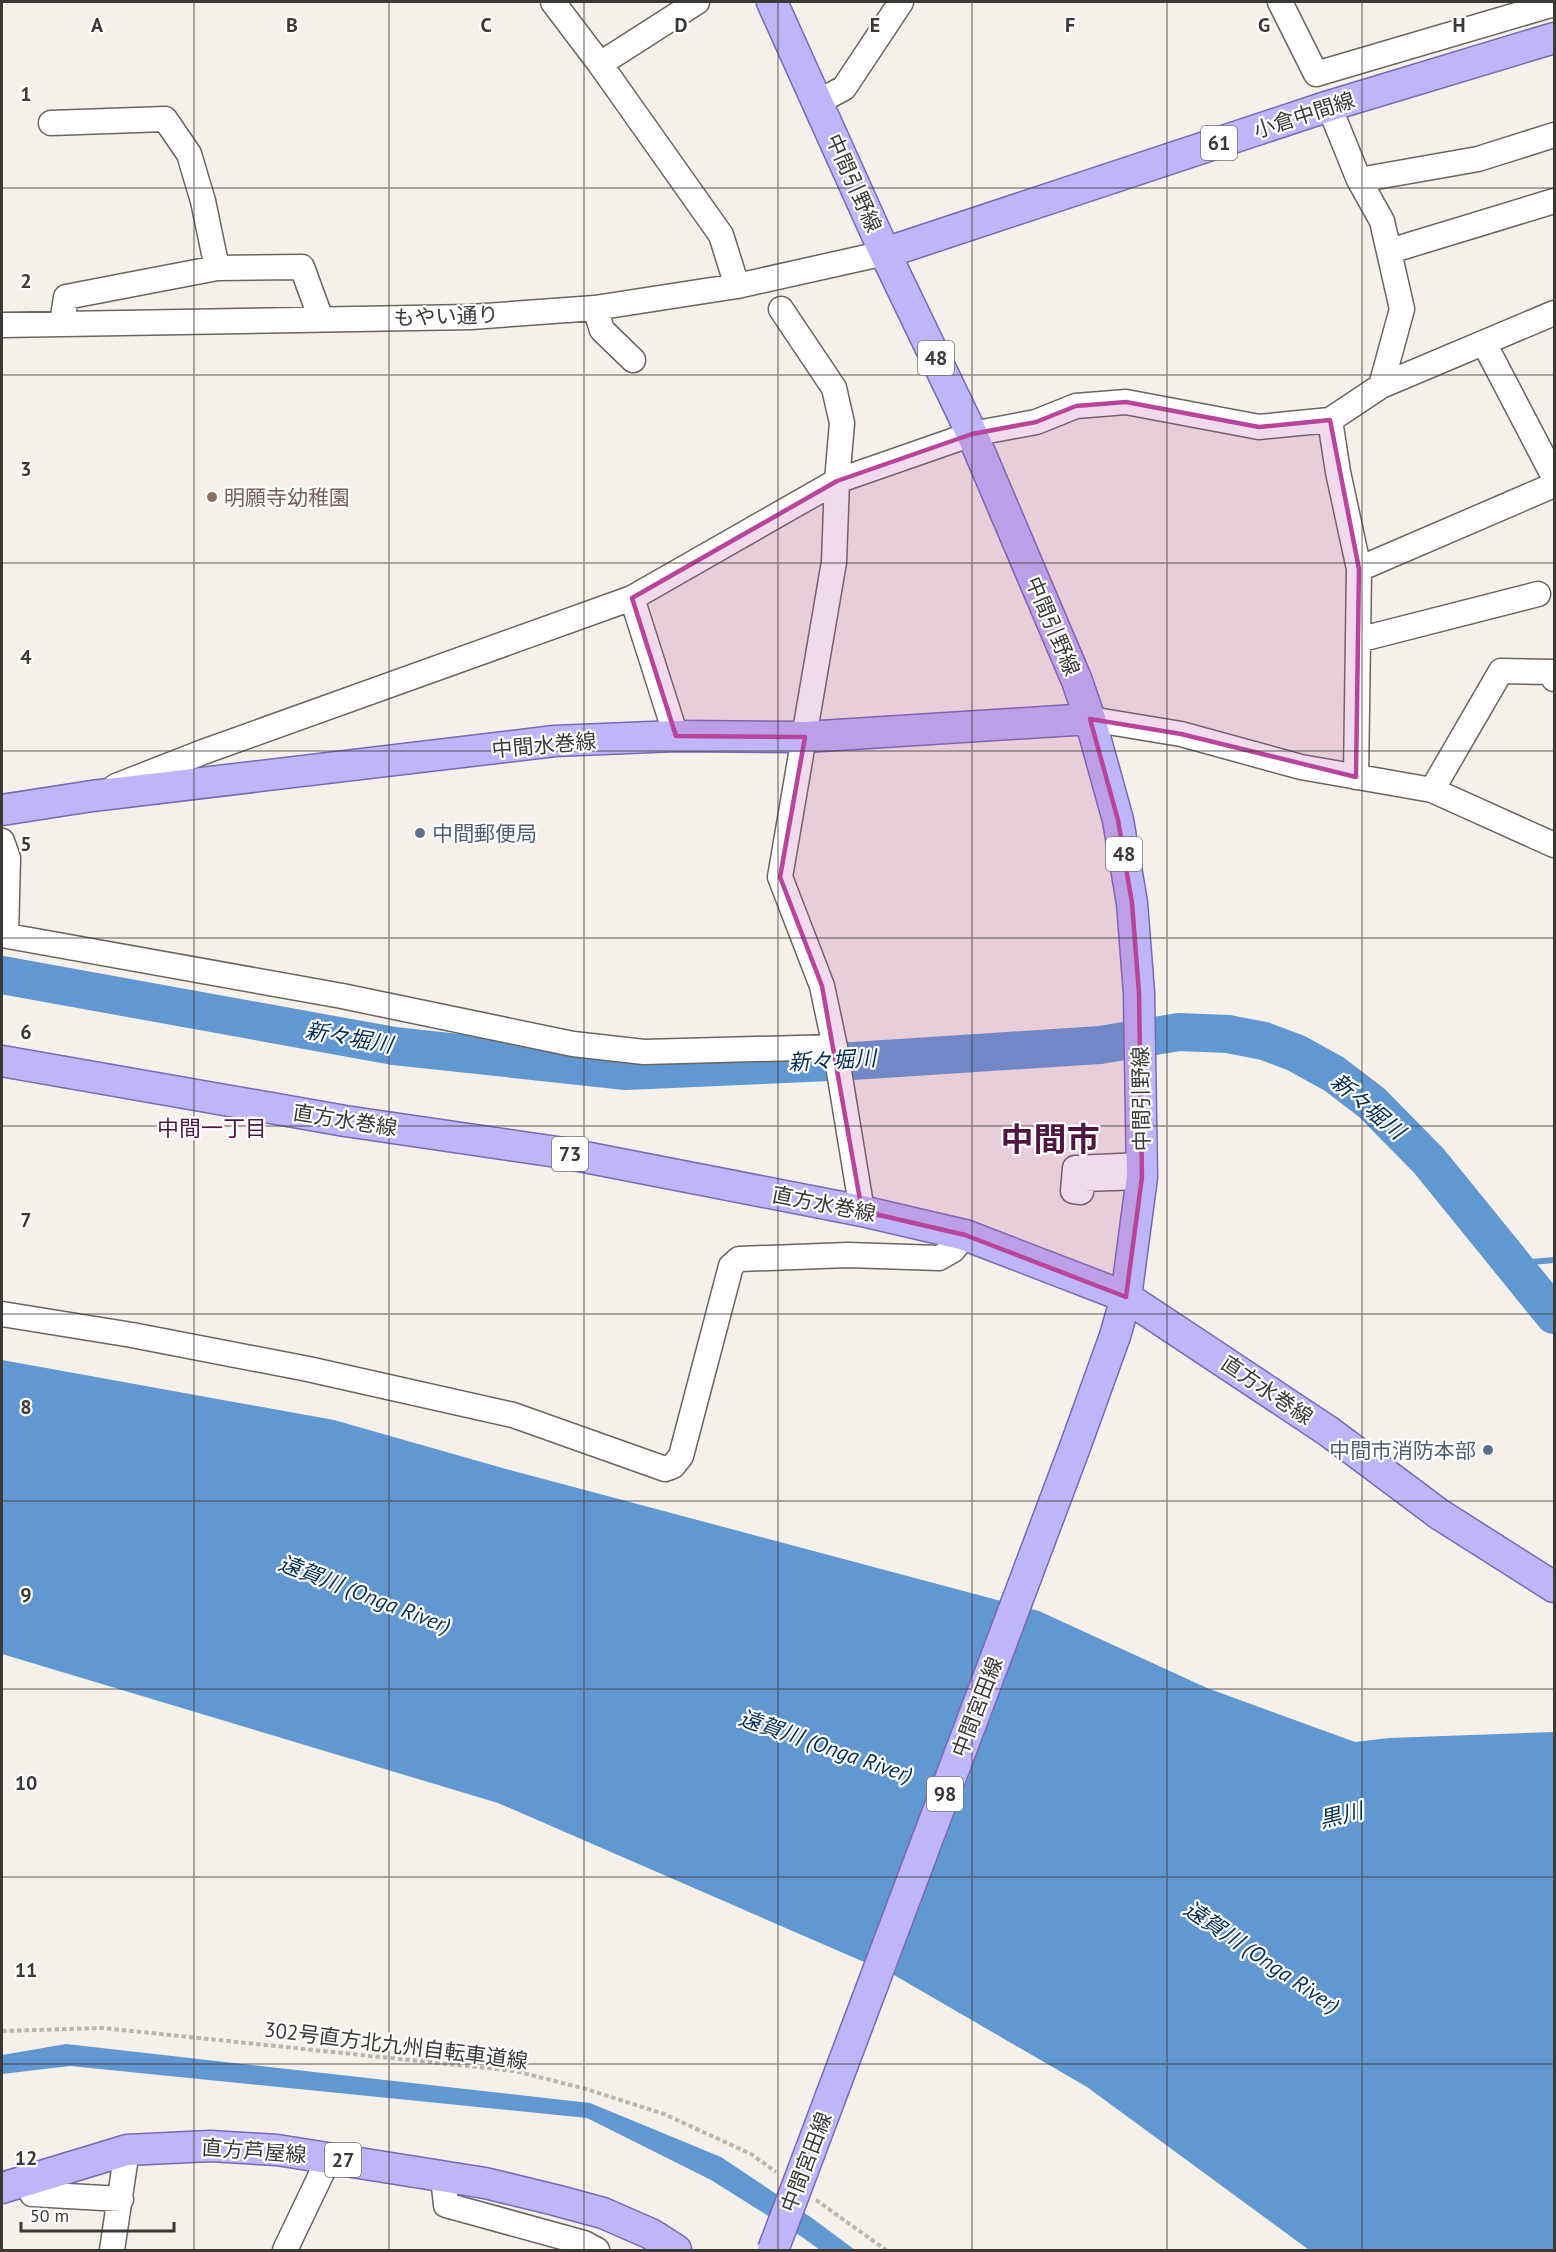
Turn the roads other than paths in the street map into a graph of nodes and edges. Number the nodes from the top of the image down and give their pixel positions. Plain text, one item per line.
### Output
1 (553, 2) edge
2 (697, 2) edge
3 (772, 2) edge
4 (900, 2) edge
5 (1280, 2) edge
6 (1554, 4) edge
7 (1554, 38) edge
8 (600, 64) junction
9 (818, 102) junction
10 (1329, 106) junction
11 (51, 123) dead end
12 (1554, 135) edge
13 (1359, 180) junction
14 (1554, 201) edge
15 (1390, 251) junction
16 (885, 253) junction
17 (217, 268) junction
18 (737, 286) junction
19 (595, 308) junction
20 (781, 309) dead end
21 (1554, 313) edge
22 (321, 319) junction
23 (62, 324) junction
24 (2, 325) edge
25 (1484, 343) junction
26 (633, 360) dead end
27 (1381, 386) junction
28 (1330, 420) junction
29 (972, 434) junction
30 (1546, 439) edge
31 (1554, 477) edge
32 (837, 481) junction
33 (1554, 485) edge
34 (1359, 569) junction
35 (1538, 594) dead end
36 (632, 598) junction
37 (1358, 640) junction
38 (1554, 679) edge
39 (1090, 719) junction
40 (676, 736) junction
41 (805, 737) junction
42 (1356, 777) junction
43 (1431, 790) junction
44 (92, 796) junction
45 (2, 810) edge
46 (2, 841) edge
47 (1554, 845) edge
48 (4, 935) edge
49 (835, 1047) junction
50 (2, 1061) edge
51 (862, 1210) junction
52 (966, 1235) junction
53 (1126, 1297) junction
54 (2, 1314) edge
55 (1554, 1587) edge
56 (127, 2150) junction
57 (329, 2158) junction
58 (443, 2177) junction
59 (2, 2188) edge
60 (32, 2194) dead end
61 (121, 2199) junction
62 (551, 2242) edge
63 (112, 2250) edge
64 (285, 2250) edge
65 (597, 2250) edge
66 (676, 2250) edge
67 (773, 2250) edge

1 - 8 street
2 - 8 street
3 - 9 main road, 中間引野線 / 48
4 - 9 street
5 - 6 street
7 - 10 main road, 小倉中間線 / 61
8 - 18 street
9 - 16 main road, 中間引野線 / 48
10 - 13 street
10 - 16 main road, 小倉中間線 / 61
11 - 17 street
12 - 13 street
13 - 15 street
14 - 15 street
15 - 27 street
16 - 18 street, もやい通り
16 - 29 main road, 中間引野線 / 48
17 - 22 street
17 - 23 street
18 - 19 street, もやい通り
19 - 22 street, もやい通り
19 - 26 street
20 - 32 street
21 - 25 street
22 - 23 street, もやい通り
23 - 24 street, もやい通り
25 - 27 street
25 - 30 street
27 - 28 street
28 - 29 street
28 - 34 street
29 - 32 street
29 - 39 main road, 中間引野線 / 48
30 - 31 street
32 - 36 street
32 - 41 street
33 - 34 street
34 - 37 street
35 - 37 street
36 - 40 street
36 - 44 street
37 - 42 street
38 - 43 street
39 - 41 main road, 中間水巻線
39 - 42 street
39 - 53 main road, 中間引野線 / 48
40 - 41 main road, 中間水巻線
40 - 44 main road, 中間水巻線
41 - 49 street
42 - 43 street
43 - 47 street
44 - 45 main road, 中間水巻線
46 - 48 street
48 - 49 street
49 - 51 street
50 - 51 main road, 直方水巻線 / 73
51 - 52 main road, 直方水巻線 / 73
52 - 53 main road, 直方水巻線 / 73
52 - 54 street
53 - 55 main road, 直方水巻線 / 73
53 - 67 main road, 中間宮田線 / 98, bridge
56 - 57 main road, 直方芦屋線 / 27
56 - 59 main road, 直方芦屋線 / 27
56 - 61 street
57 - 58 main road, 直方芦屋線 / 27
57 - 64 street
58 - 62 street
58 - 66 main road, 直方芦屋線 / 27
60 - 61 street
61 - 63 street
62 - 65 street

